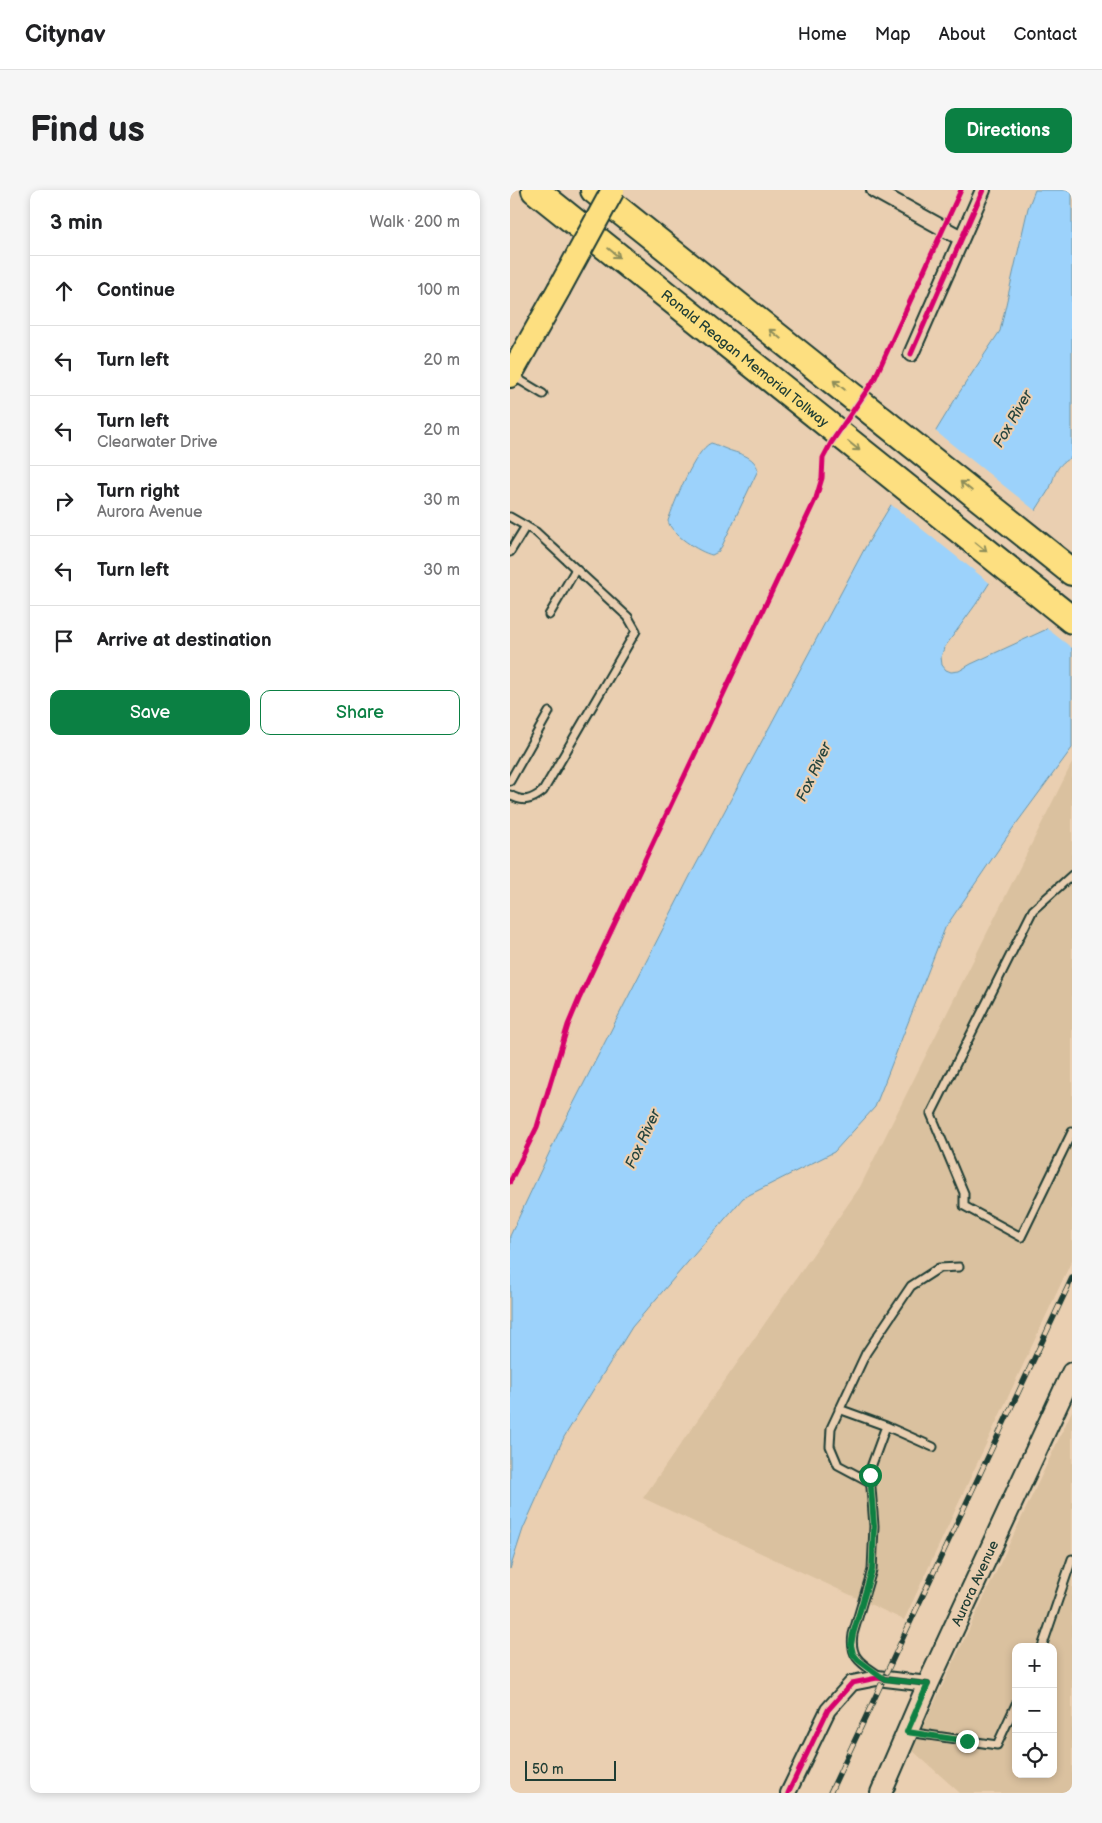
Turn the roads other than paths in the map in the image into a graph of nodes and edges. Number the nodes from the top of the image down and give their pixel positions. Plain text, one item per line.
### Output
1 (535, 190) edge
2 (594, 190) edge
3 (614, 190) edge
4 (874, 190) edge
5 (983, 190) edge
6 (961, 238) junction
7 (910, 354) dead end
8 (510, 375) edge
9 (543, 394) dead end
10 (510, 517) edge
11 (526, 526) junction
12 (510, 552) edge
13 (576, 569) junction
14 (1072, 572) edge
15 (549, 615) dead end
16 (1072, 620) edge
17 (549, 712) dead end
18 (510, 780) edge
19 (510, 795) edge
20 (1072, 875) edge
21 (1072, 1132) edge
22 (959, 1267) dead end
23 (1072, 1373) edge
24 (840, 1409) junction
25 (886, 1426) junction
26 (933, 1447) dead end
27 (870, 1482) junction
28 (1072, 1559) edge
29 (1043, 1643) edge
30 (884, 1679) junction
31 (928, 1684) junction
32 (1012, 1713) edge
33 (907, 1732) junction
34 (788, 1793) edge
35 (880, 1793) edge

1 -> 16 highway, Ronald Reagan Memorial Tollway
14 -> 2 highway
3 - 8 main road, bridge
4 - 6 street
5 - 6 street
6 - 7 street
8 - 9 lane
10 - 11 lane
11 - 12 lane
11 - 13 lane
13 - 15 lane
13 - 19 lane
17 - 18 lane
20 - 21 lane
22 - 24 lane
23 - 31 main road, Aurora Avenue
24 - 25 lane
24 - 27 lane
25 - 26 lane
25 - 27 lane
27 - 30 lane
28 - 29 lane
30 - 31 street
30 - 34 street
31 - 33 main road, Aurora Avenue
32 - 33 lane
33 - 35 main road, Aurora Avenue

